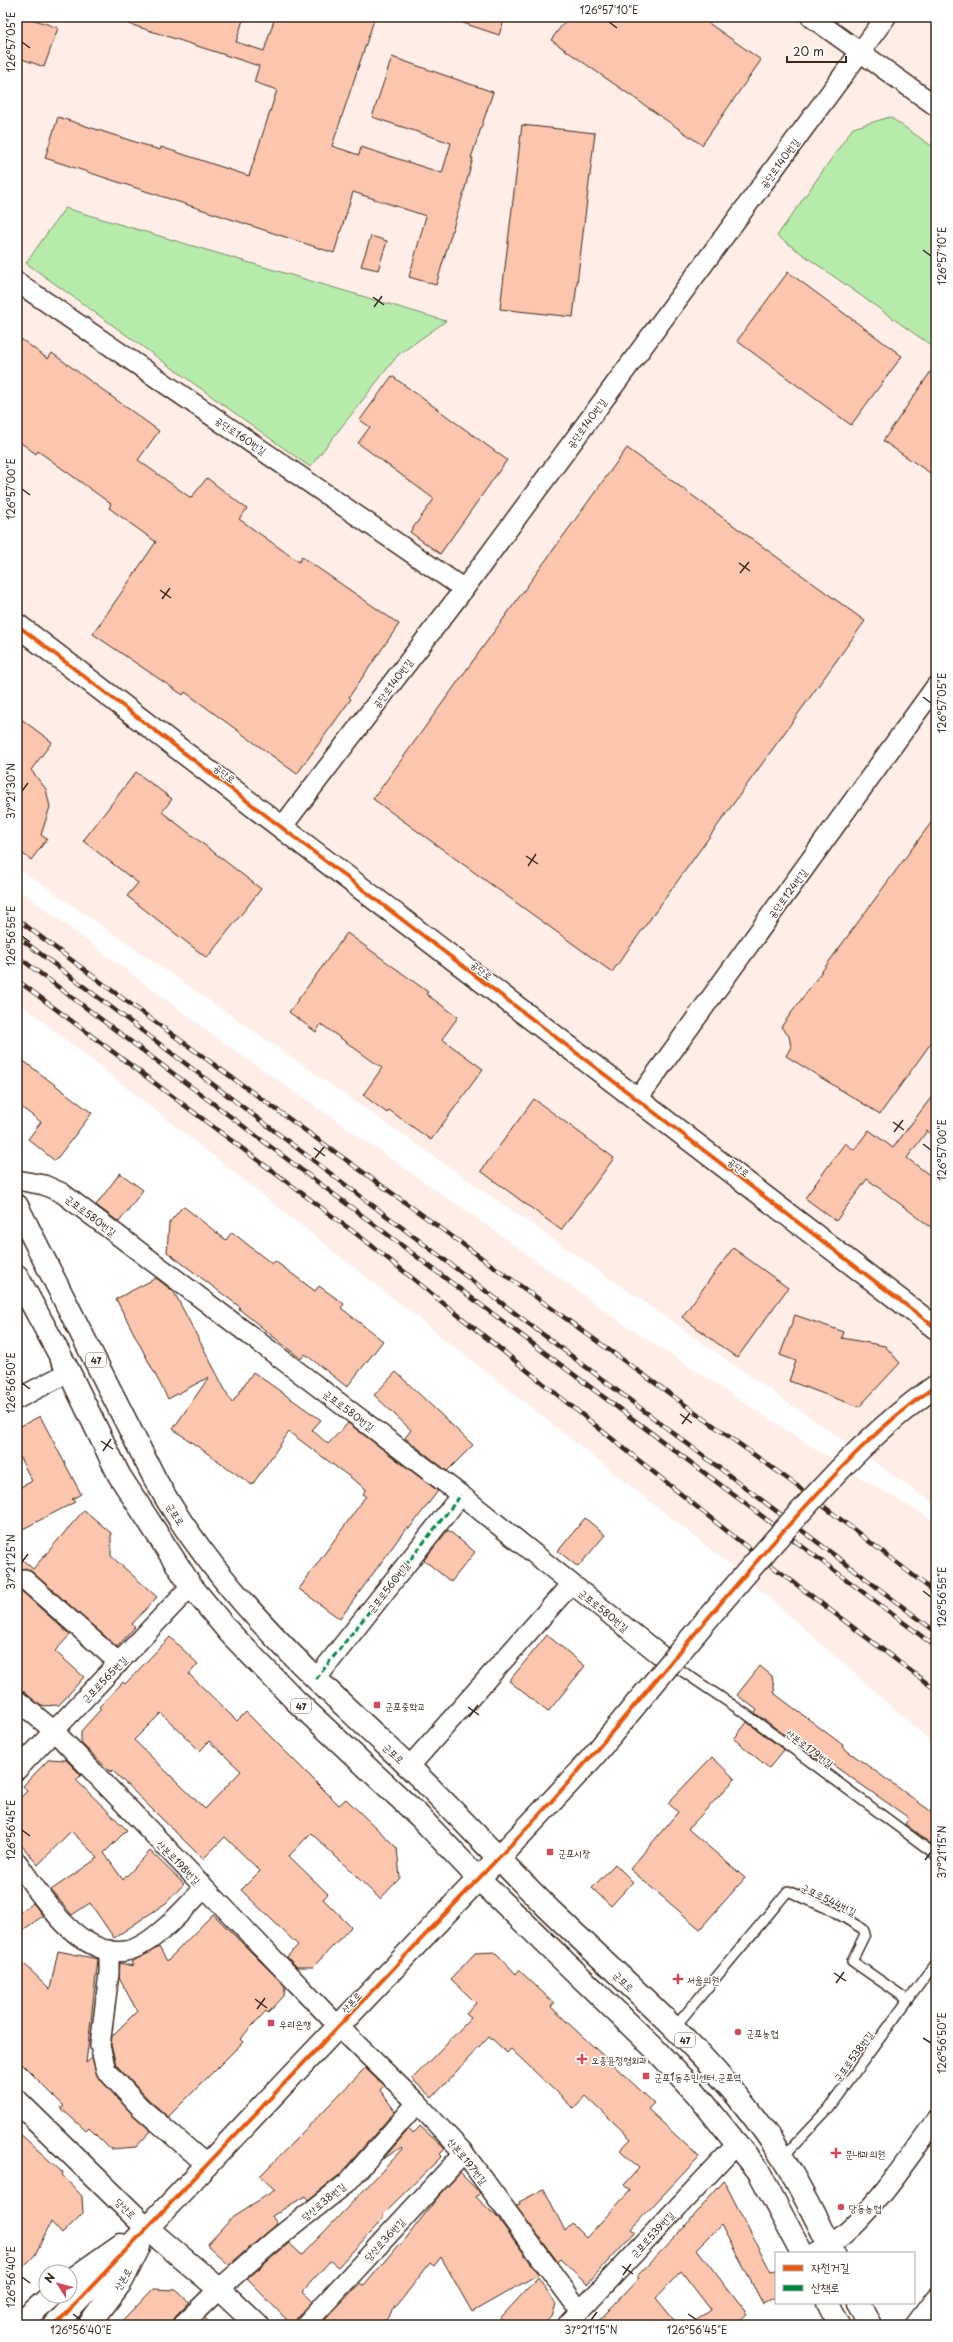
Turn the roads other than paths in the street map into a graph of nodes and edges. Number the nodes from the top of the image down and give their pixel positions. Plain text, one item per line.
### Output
1 (811, 17) edge
2 (886, 17) edge
3 (861, 52) junction
4 (936, 106) edge
5 (17, 282) edge
6 (464, 589) junction
7 (17, 625) edge
8 (936, 686) edge
9 (282, 827) junction
10 (637, 1100) junction
11 (17, 1180) edge
12 (17, 1206) edge
13 (17, 1276) edge
14 (936, 1328) edge
15 (69, 1372) junction
16 (936, 1386) edge
17 (17, 1399) edge
18 (119, 1475) junction
19 (461, 1495) junction
20 (175, 1514) junction
21 (24, 1579) dead end
22 (571, 1584) junction
23 (191, 1586) junction
24 (669, 1662) joint
25 (119, 1663) junction
26 (316, 1679) junction
27 (17, 1700) edge
28 (54, 1732) junction
29 (409, 1768) junction
30 (17, 1770) edge
31 (936, 1855) edge
32 (498, 1859) junction
33 (17, 1862) edge
34 (478, 1879) junction
35 (204, 1888) junction
36 (109, 1950) junction
37 (936, 1962) edge
38 (908, 2000) junction
39 (339, 2027) junction
40 (674, 2028) junction
41 (17, 2101) edge
42 (417, 2103) junction
43 (936, 2120) edge
44 (738, 2143) junction
45 (464, 2153) junction
46 (783, 2157) junction
47 (208, 2166) junction
48 (148, 2229) junction
49 (825, 2250) edge
50 (801, 2252) edge
51 (78, 2275) edge
52 (219, 2288) junction
53 (936, 2297) edge
54 (42, 2304) edge
55 (828, 2304) edge
56 (860, 2304) edge
57 (580, 2311) junction
58 (18, 2325) edge
59 (55, 2325) edge
60 (89, 2325) edge
61 (182, 2325) edge
62 (257, 2325) edge
63 (305, 2325) edge
64 (567, 2325) edge
65 (839, 2325) edge
66 (870, 2325) edge
67 (915, 2325) edge

1 - 3 street
2 - 3 street, 공단로140번길
3 - 4 street
3 - 6 street, 공단로140번길
5 - 6 street, 공단로160번길
6 - 9 street, 공단로140번길
7 - 9 street, 공단로
8 - 10 street, 공단로124번길
9 - 10 street, 공단로
10 - 14 street, 공단로
11 - 19 street, 군포로580번길
12 - 20 street, 군포로 / 47
13 - 15 street, 47
15 - 17 street
15 - 18 street, 47
16 - 32 street, 산본로, bridge
18 - 20 street
18 - 23 street, 47
19 - 22 street, 군포로580번길
19 - 26 street, 군포로560번길
20 - 26 street, 군포로 / 47
21 - 25 street
22 - 24 street, 군포로580번길
22 - 29 street
23 - 25 street, 군포로565번길
23 - 34 street, 47
24 - 31 lane, 산본로179번길
25 - 28 street, 군포로565번길
26 - 29 street, 군포로 / 47
27 - 28 street, 산본로198번길
28 - 30 street, 군포로565번길
28 - 35 street, 산본로198번길
29 - 32 street, 군포로 / 47
32 - 34 street, 산본로
32 - 40 street, 군포로 / 47
33 - 36 street
34 - 39 street, 산본로
34 - 44 street, 47
35 - 36 street
35 - 39 street, 산본로198번길
36 - 47 street
37 - 38 lane, 군포로538번길
38 - 40 lane, 군포로544번길
38 - 46 lane, 군포로538번길
39 - 42 street, 산본로197번길
39 - 47 street, 산본로
40 - 46 street, 군포로 / 47
41 - 48 street, 당산로
42 - 45 street, 산본로197번길
42 - 52 street, 당산로38번길
43 - 49 street
44 - 50 street, 47
44 - 57 street, 군포로539번길
45 - 57 street, 산본로197번길
45 - 63 street, 당산로36번길
46 - 49 street, 군포로 / 47
47 - 48 street, 산본로
48 - 51 street, 산본로
48 - 52 street, 당산로
48 - 59 street, 산본로
48 - 60 street, 산본로
52 - 61 street, 당산로38번길
52 - 62 street, 당산로
53 - 67 street
54 - 58 street
55 - 65 street
56 - 66 street
57 - 64 street, 군포로539번길

